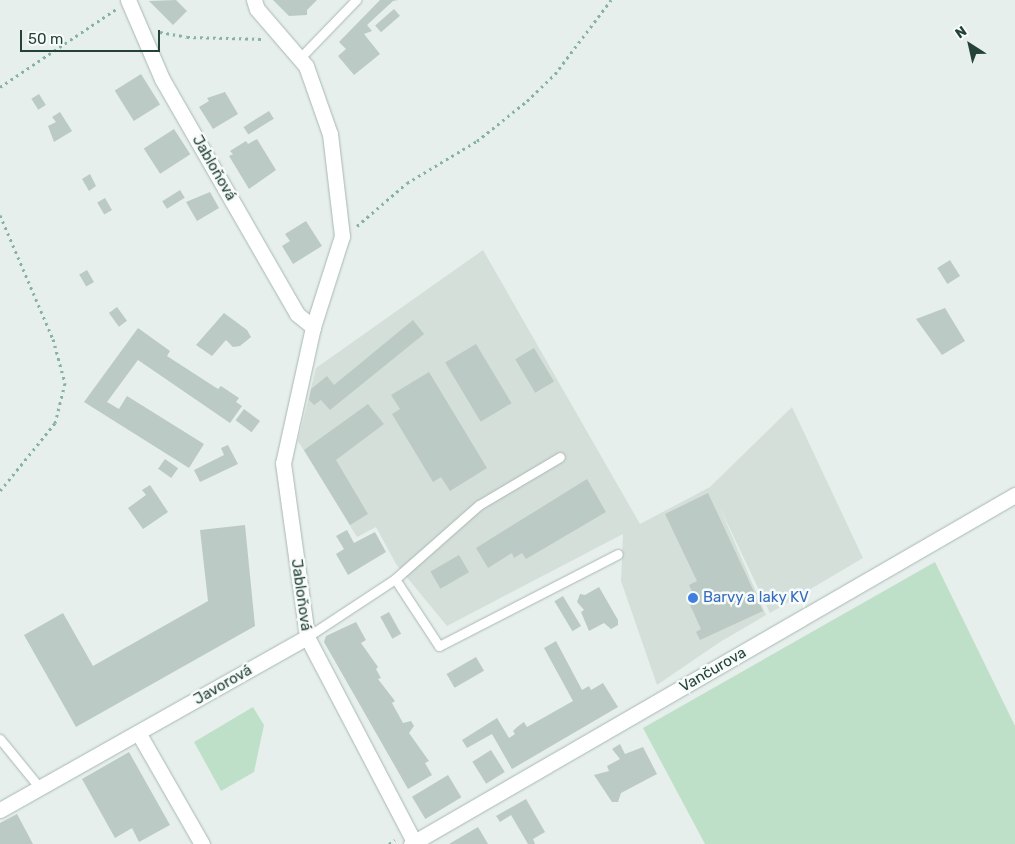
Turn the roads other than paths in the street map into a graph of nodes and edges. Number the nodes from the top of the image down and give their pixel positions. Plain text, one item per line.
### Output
1 (128, 0) edge
2 (254, 0) edge
3 (356, 0) edge
4 (300, 58) junction
5 (314, 327) junction
6 (560, 457) dead end
7 (1015, 495) edge
8 (618, 554) dead end
9 (396, 579) junction
10 (306, 637) junction
11 (139, 734) junction
12 (0, 740) edge
13 (40, 788) junction
14 (0, 810) edge
15 (412, 843) edge
16 (202, 844) edge

1 - 5 street, Jabloňová
2 - 4 street, Jabloňová
3 - 4 lane
4 - 5 street, Jabloňová
5 - 10 street, Jabloňová
6 - 9 lane
7 - 15 street, Vančurova
8 - 9 lane
9 - 10 lane
10 - 11 street, Javorová
10 - 15 street, Jabloňová
11 - 13 street, Javorová
11 - 16 street
12 - 13 lane
13 - 14 street, Javorová

